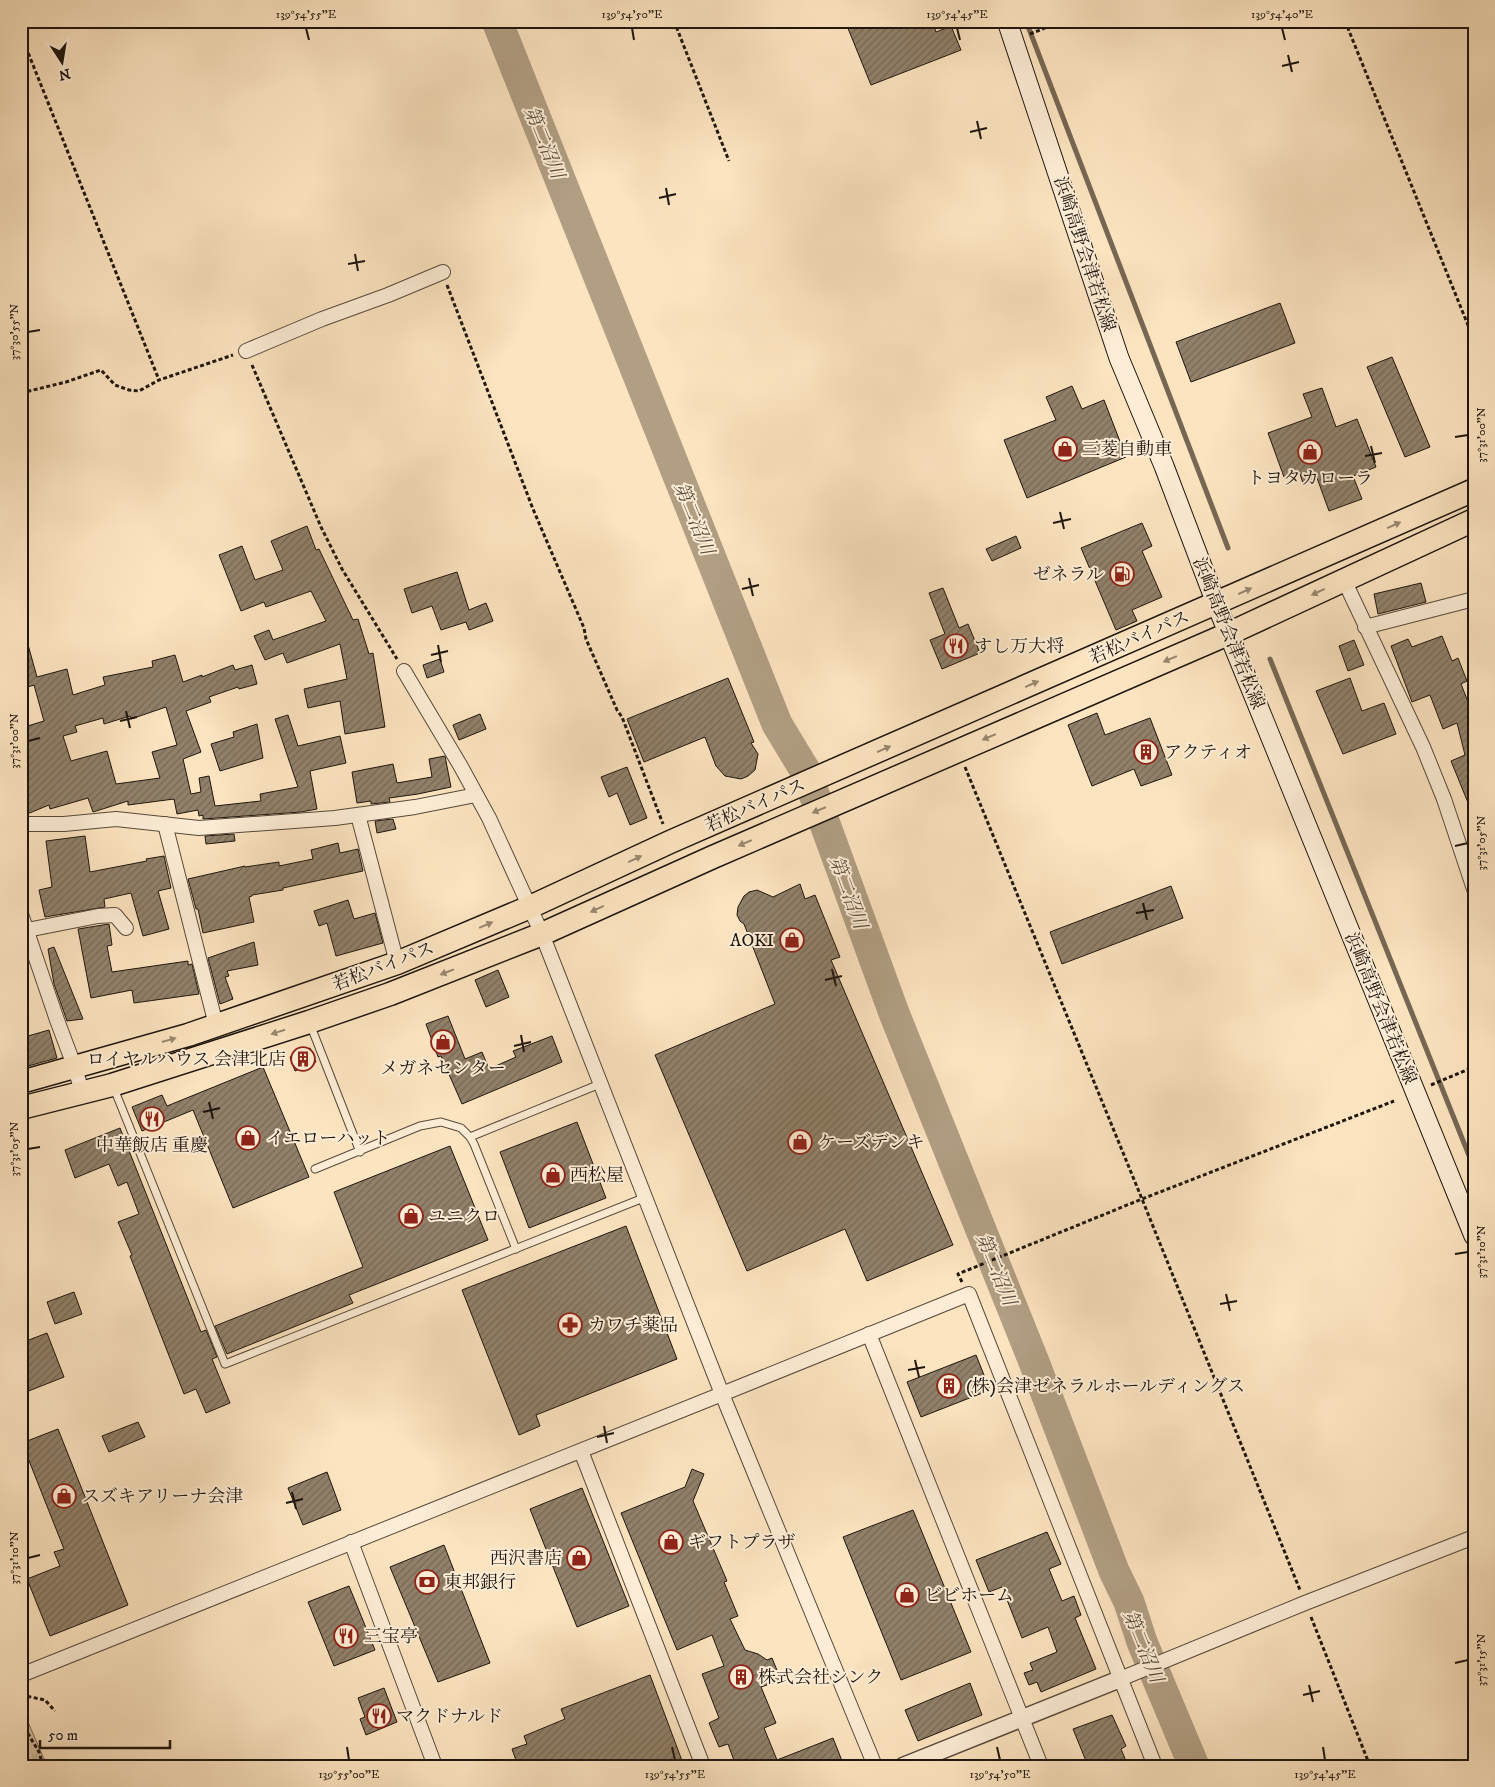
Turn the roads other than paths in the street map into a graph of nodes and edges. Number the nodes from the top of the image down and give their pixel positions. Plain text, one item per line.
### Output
1 (1007, 21) edge
2 (443, 272) road end
3 (246, 351) road end
4 (1474, 490) edge
5 (1474, 520) edge
6 (1344, 580) junction
7 (1474, 599) edge
8 (1216, 604) junction
9 (1366, 627) junction
10 (1228, 634) junction
11 (404, 671) road end
12 (476, 795) junction
13 (358, 815) junction
14 (21, 824) edge
15 (165, 824) junction
16 (1474, 889) edge
17 (530, 907) junction
18 (21, 914) edge
19 (126, 928) dead end
20 (27, 930) junction
21 (542, 934) junction
22 (397, 963) junction
23 (309, 1022) junction
24 (216, 1025) junction
25 (75, 1068) junction
26 (21, 1082) edge
27 (600, 1084) junction
28 (112, 1085) junction
29 (82, 1092) junction
30 (21, 1108) edge
31 (470, 1138) junction
32 (360, 1152) junction
33 (316, 1169) dead end
34 (646, 1197) junction
35 (1474, 1236) edge
36 (516, 1249) junction
37 (869, 1334) junction
38 (722, 1394) junction
39 (581, 1451) junction
40 (1474, 1537) edge
41 (350, 1542) junction
42 (21, 1674) edge
43 (1120, 1679) junction
44 (1022, 1718) junction
45 (434, 1766) edge
46 (703, 1766) edge
47 (875, 1766) edge
48 (902, 1766) edge
49 (1041, 1766) edge
50 (1155, 1766) edge

1 - 8 main road, 浜崎高野会津若松線
2 - 3 street
8 -> 4 highway, 若松バイパス
5 - 6 highway, 若松バイパス
6 - 9 street
6 -> 10 highway, 若松バイパス
7 - 9 street
8 - 10 main road, 浜崎高野会津若松線
17 -> 8 highway, 若松バイパス
9 - 16 street
10 -> 21 highway, 若松バイパス
10 - 35 main road, 浜崎高野会津若松線
11 - 12 street
12 - 13 street
12 - 17 street
13 - 15 street
13 - 22 street
14 - 15 street
15 - 24 street
17 - 21 street
22 -> 17 highway, 若松バイパス
18 - 20 street
19 - 20 street
20 - 25 street
21 -> 23 highway, 若松バイパス
21 - 27 street
22 - 24 highway, 若松バイパス
23 -> 28 highway, 若松バイパス
23 - 32 lane
25 -> 24 highway, 若松バイパス
25 - 26 highway, 若松バイパス
25 - 29 street
27 - 31 lane
27 - 34 street
28 - 29 highway, 若松バイパス
28 - 36 lane
29 - 30 highway, 若松バイパス
31 - 32 lane
31 - 36 lane
32 - 33 lane
34 - 36 lane
34 - 38 street
37 - 38 street
37 - 43 street
37 - 44 street
38 - 39 street
38 - 47 street
39 - 41 street
39 - 46 street
40 - 43 street
41 - 42 street
41 - 45 street
43 - 44 street
43 - 50 street
44 - 48 street
44 - 49 street

